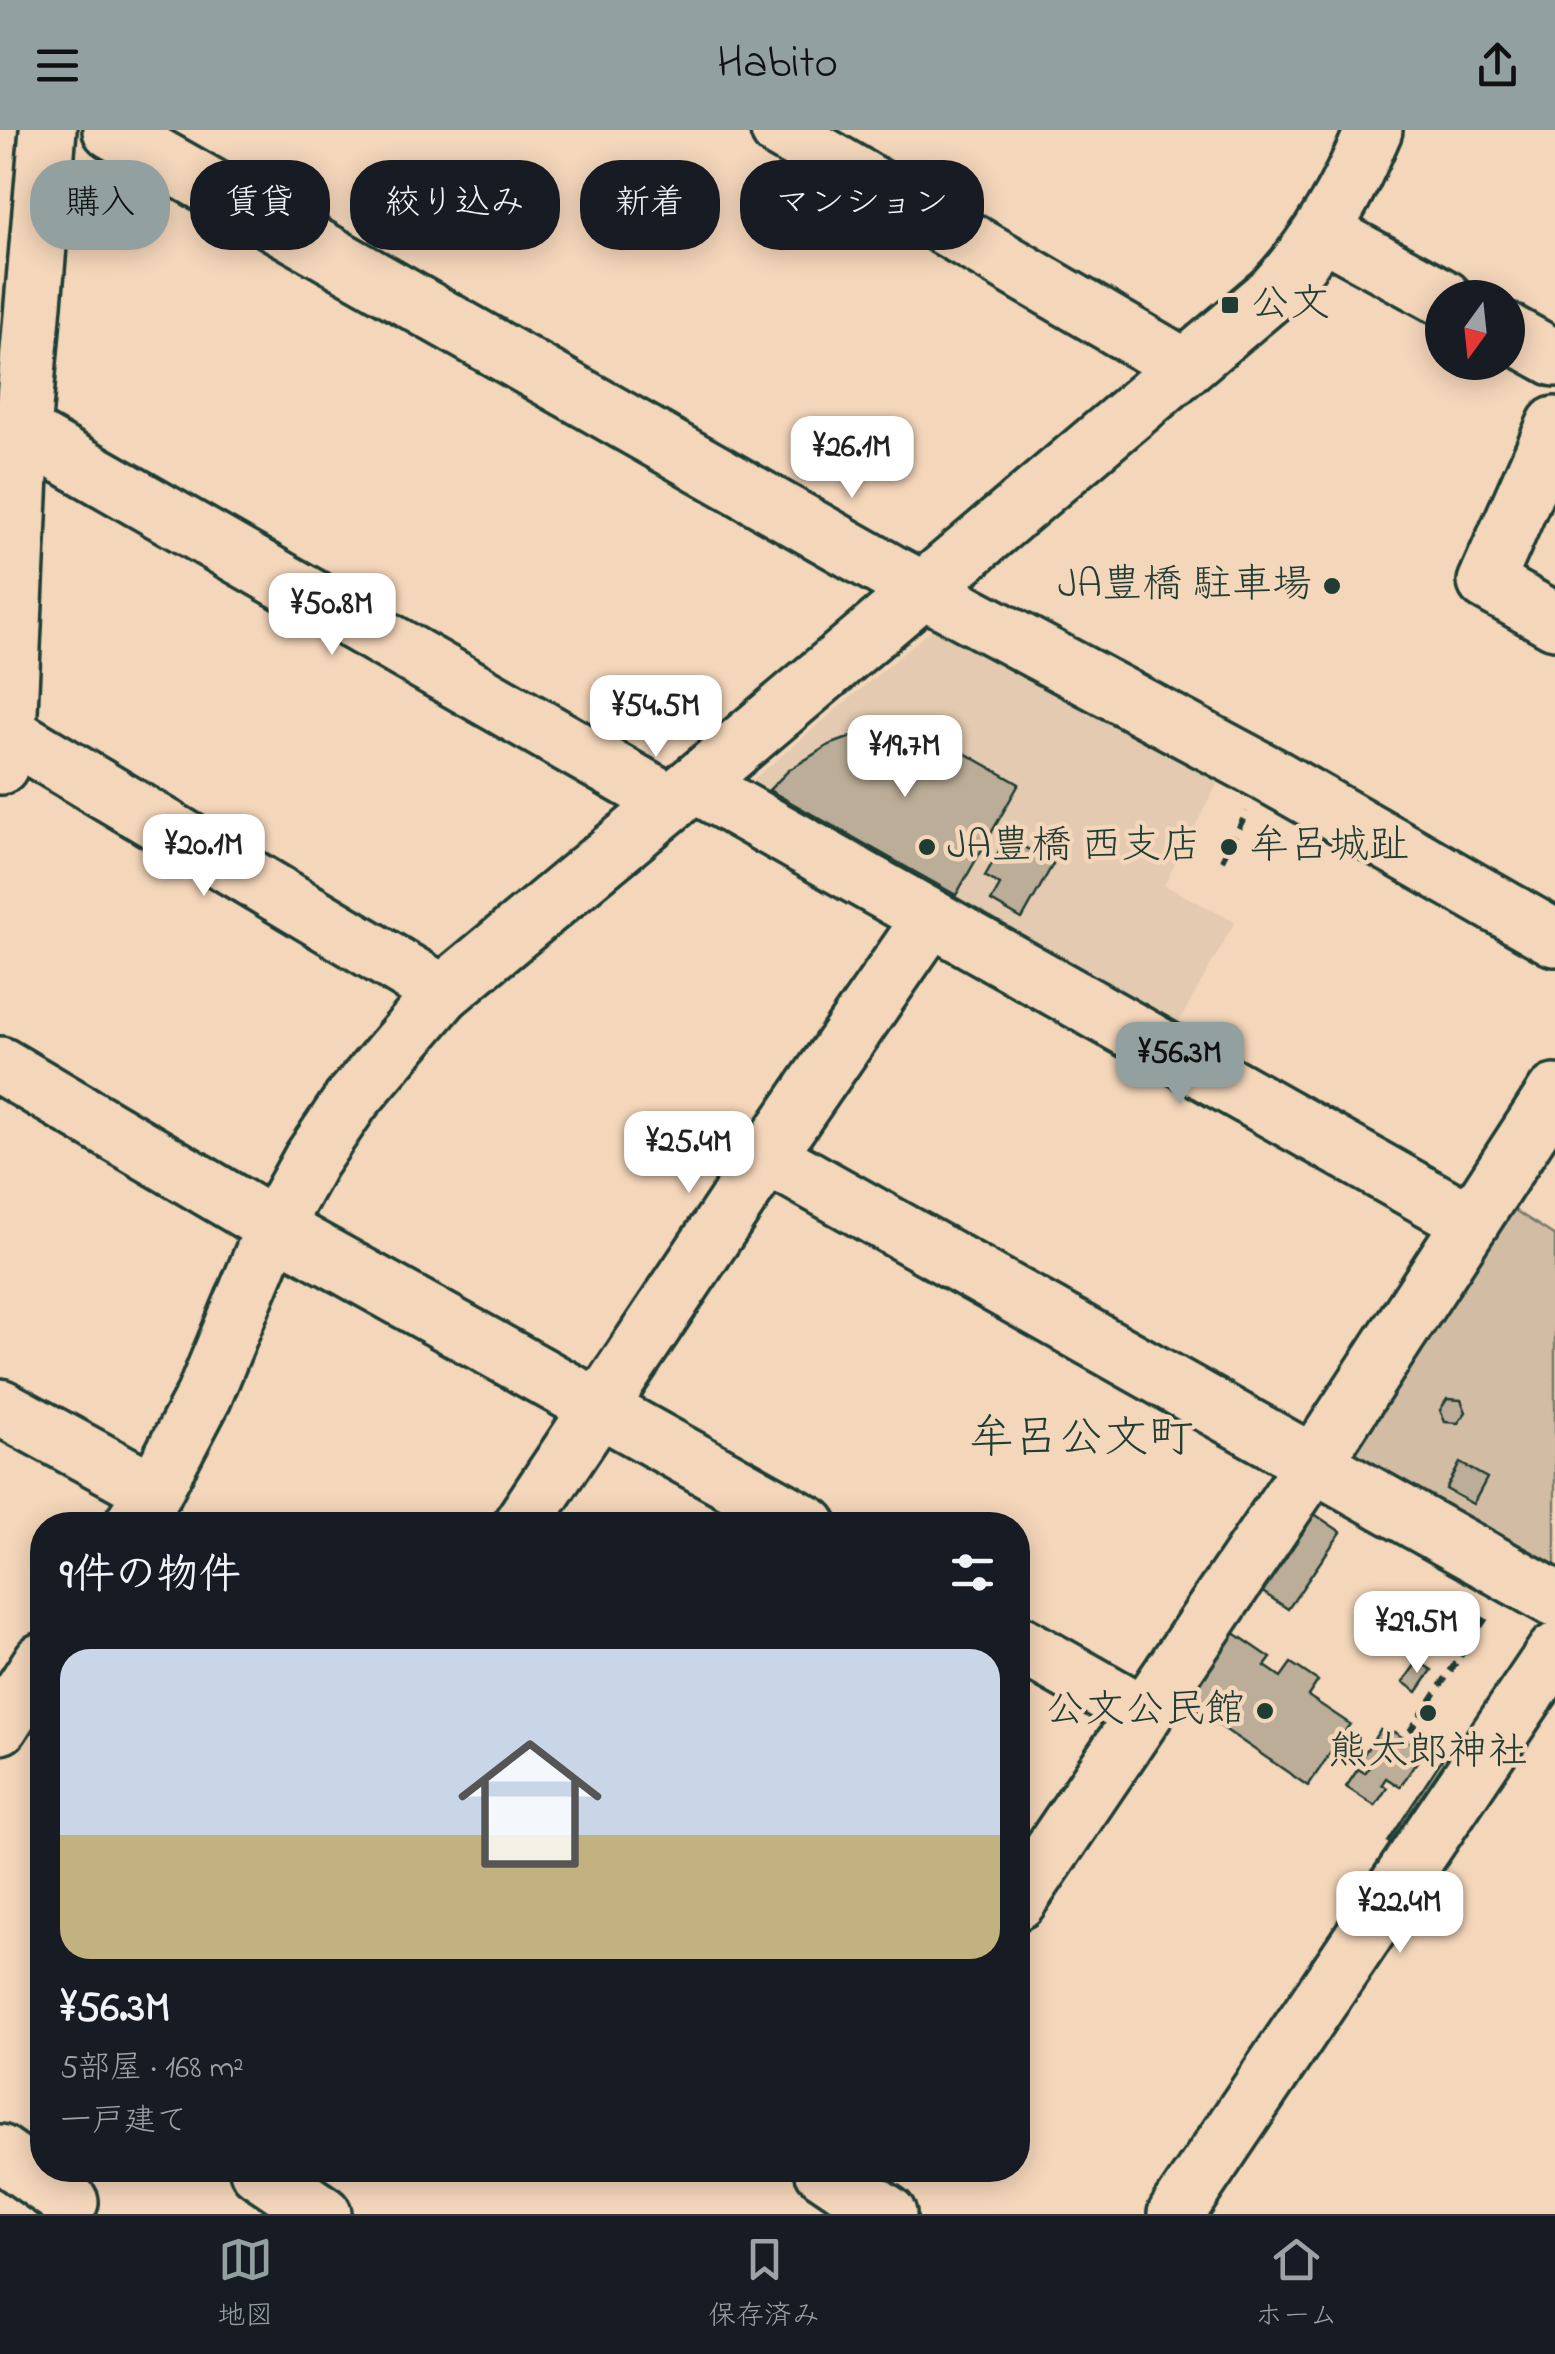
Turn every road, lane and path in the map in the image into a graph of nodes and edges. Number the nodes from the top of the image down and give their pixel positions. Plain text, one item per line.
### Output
1 (48, 130) edge
2 (111, 130) edge
3 (779, 130) edge
4 (1374, 130) edge
5 (1323, 232) junction
6 (1425, 288) edge
7 (1525, 341) edge
8 (1555, 358) edge
9 (1185, 367) junction
10 (1555, 425) edge
11 (11, 436) edge
12 (922, 590) junction
13 (1555, 620) edge
14 (4, 750) edge
15 (683, 794) junction
16 (1250, 808) dead end
17 (1222, 860) dead end
18 (932, 918) junction
19 (1555, 938) edge
20 (443, 993) junction
21 (0, 1065) edge
22 (1555, 1093) edge
23 (767, 1156) junction
24 (1471, 1222) junction
25 (274, 1227) junction
26 (0, 1407) edge
27 (600, 1407) junction
28 (1314, 1463) junction
29 (143, 1508) edge
30 (530, 1512) edge
31 (786, 1512) edge
32 (1534, 1588) edge
33 (1030, 1650) edge
34 (1555, 1652) edge
35 (30, 1680) edge
36 (1142, 1713) junction
37 (0, 1726) edge
38 (1410, 1731) dead end
39 (1030, 1884) edge
40 (0, 2153) edge
41 (30, 2170) edge
42 (51, 2182) edge
43 (276, 2182) edge
44 (845, 2182) edge
45 (74, 2195) edge
46 (323, 2214) edge
47 (888, 2214) edge
48 (1176, 2214) edge

1 - 11 street
2 - 12 street
3 - 9 street
4 - 5 street
5 - 6 street
5 - 9 street
7 - 8 street
9 - 12 street
10 - 13 street
11 - 14 street
11 - 15 street
12 - 15 street
12 - 19 street
14 - 20 street
15 - 18 street
15 - 20 street
16 - 17 path
18 - 23 street
18 - 24 street
20 - 25 street
21 - 25 street
22 - 24 street
23 - 27 street
23 - 28 street
24 - 28 street
25 - 27 street
25 - 29 street
26 - 29 street
27 - 30 street
27 - 31 street
28 - 32 street
28 - 36 street
32 - 38 path
33 - 36 street
34 - 48 street
35 - 37 street
36 - 39 street
40 - 41 street
42 - 45 street
43 - 46 street
44 - 47 street

